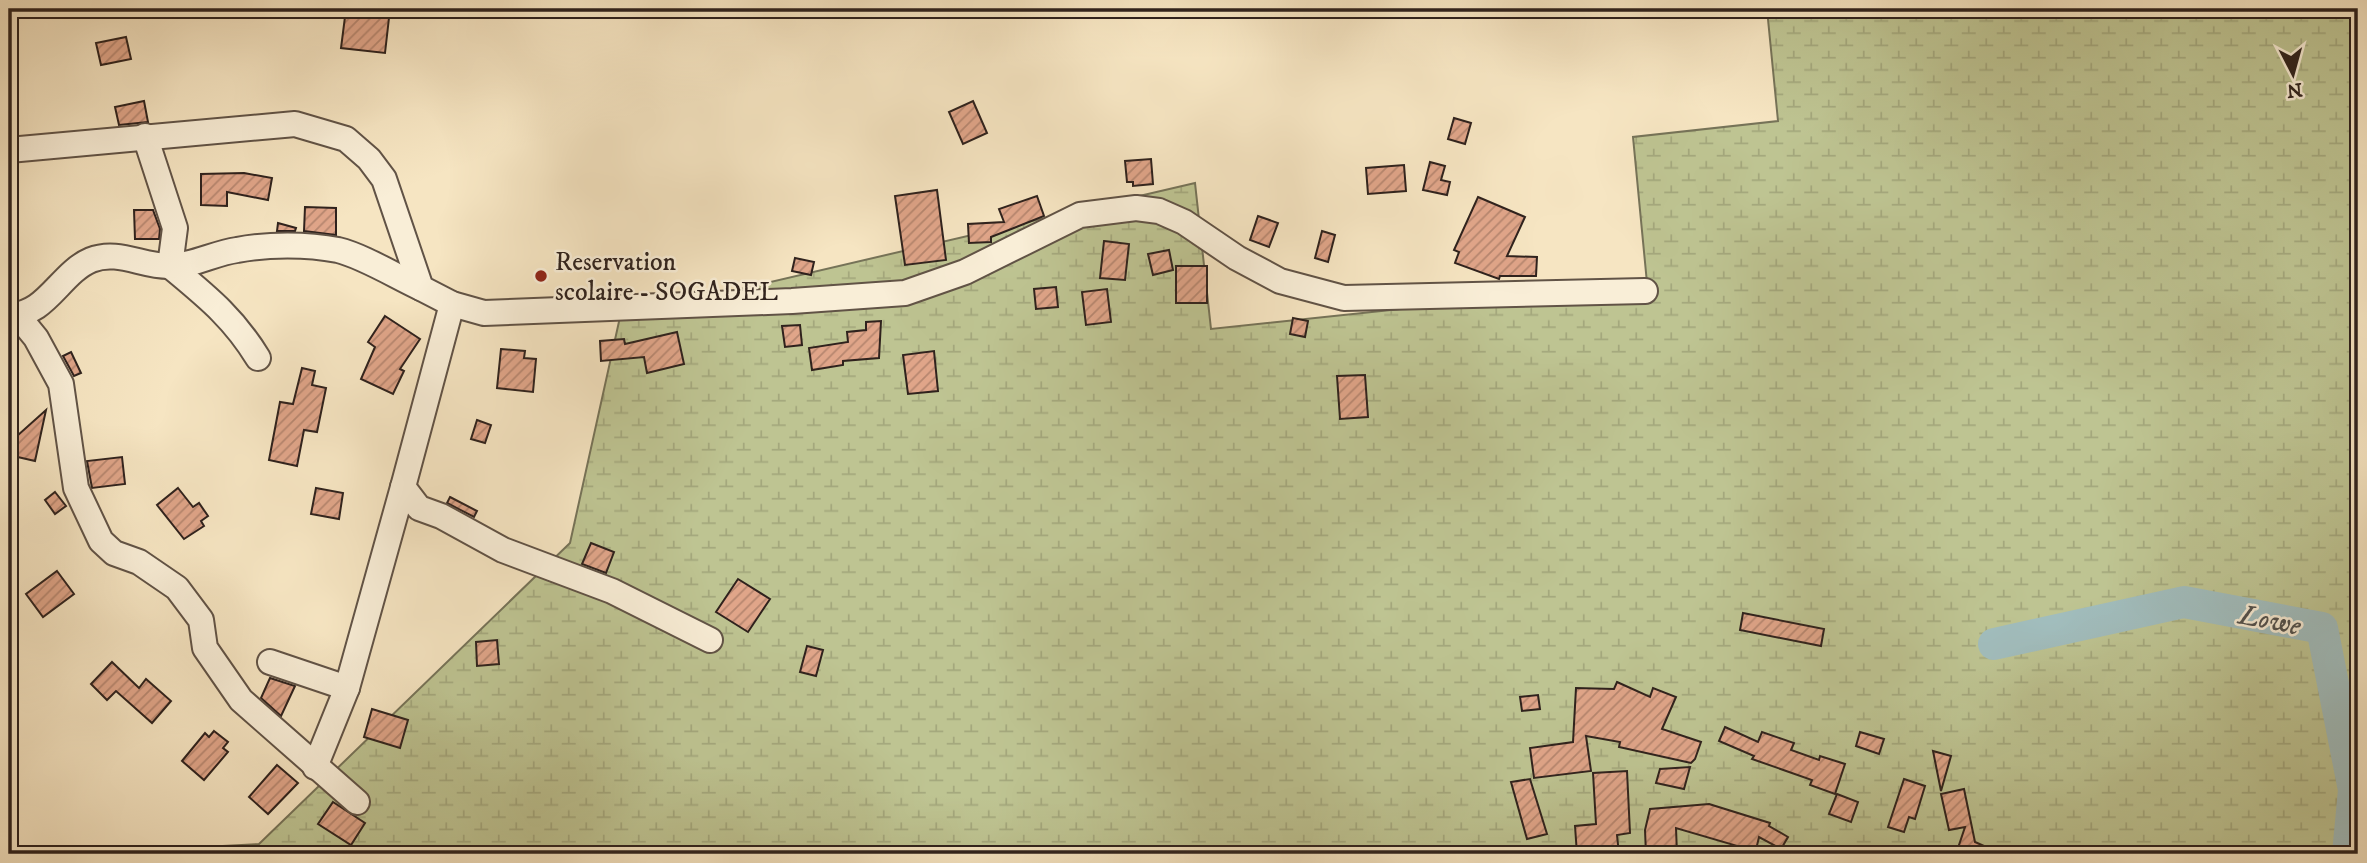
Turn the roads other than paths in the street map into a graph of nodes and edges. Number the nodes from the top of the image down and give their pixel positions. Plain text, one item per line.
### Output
1 (145, 136) junction
2 (9, 150) edge
3 (170, 266) junction
4 (421, 288) junction
5 (1645, 291) dead end
6 (452, 304) junction
7 (14, 316) edge
8 (258, 358) dead end
9 (403, 487) junction
10 (710, 640) dead end
11 (270, 662) dead end
12 (347, 688) junction
13 (315, 766) junction
14 (357, 802) dead end

1 - 2 street
1 - 3 street
1 - 4 street
3 - 4 street
3 - 7 street
3 - 8 street
4 - 6 street
5 - 6 street
6 - 9 street
7 - 13 street
9 - 10 street
9 - 12 street
11 - 12 street
12 - 13 street
13 - 14 street

